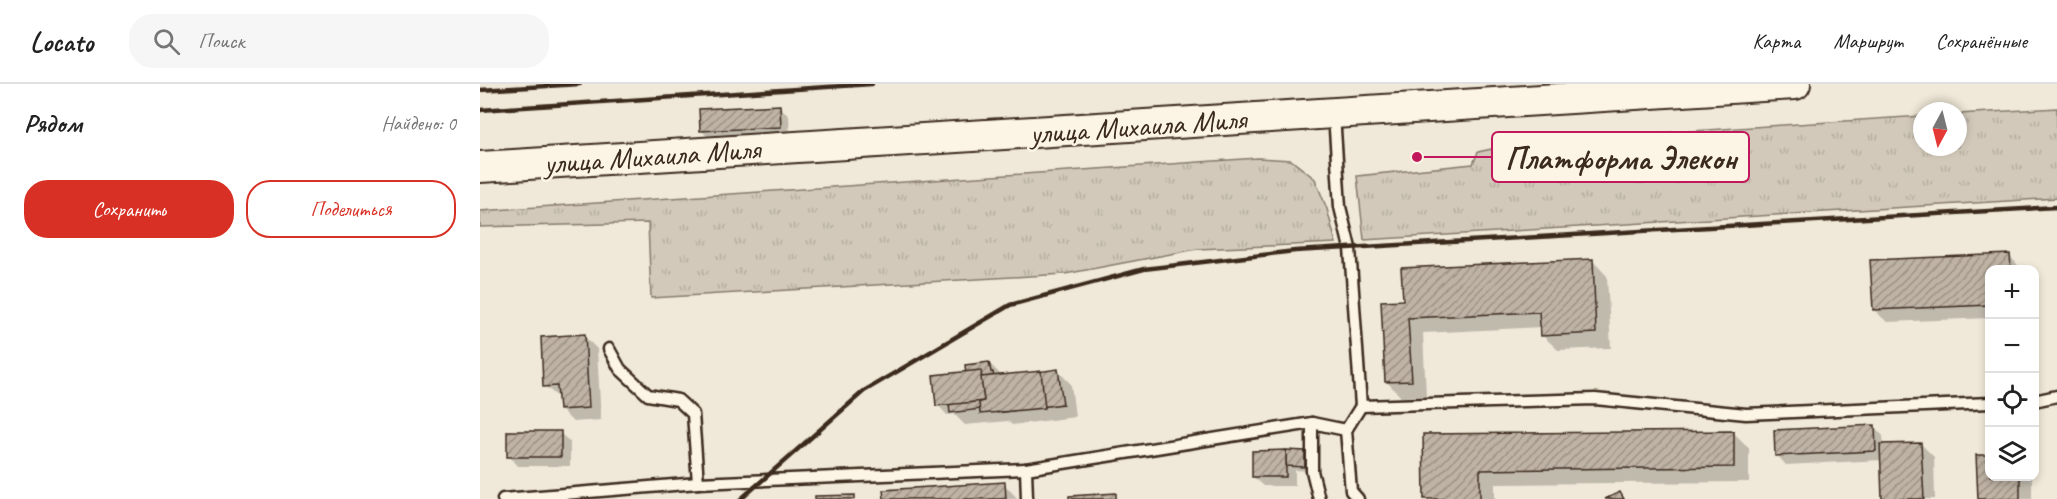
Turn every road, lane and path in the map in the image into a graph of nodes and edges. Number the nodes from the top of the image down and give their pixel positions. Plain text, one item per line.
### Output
1 (1795, 84) edge
2 (1334, 114) junction
3 (480, 167) edge
4 (609, 349) dead end
5 (2057, 396) edge
6 (2039, 400) edge
7 (1985, 403) edge
8 (1361, 406) junction
9 (1312, 423) junction
10 (1346, 430) junction
11 (1026, 469) junction
12 (698, 483) junction
13 (503, 499) edge
14 (1027, 499) edge
15 (1319, 499) edge
16 (1358, 499) edge

1 - 2 main road, улица Михаила Миля
2 - 3 main road, улица Михаила Миля
2 - 8 lane
4 - 12 lane
5 - 6 lane
7 - 8 lane
8 - 10 lane
9 - 10 lane
9 - 11 lane
9 - 15 lane
10 - 16 lane
11 - 12 lane
11 - 14 lane
12 - 13 lane

